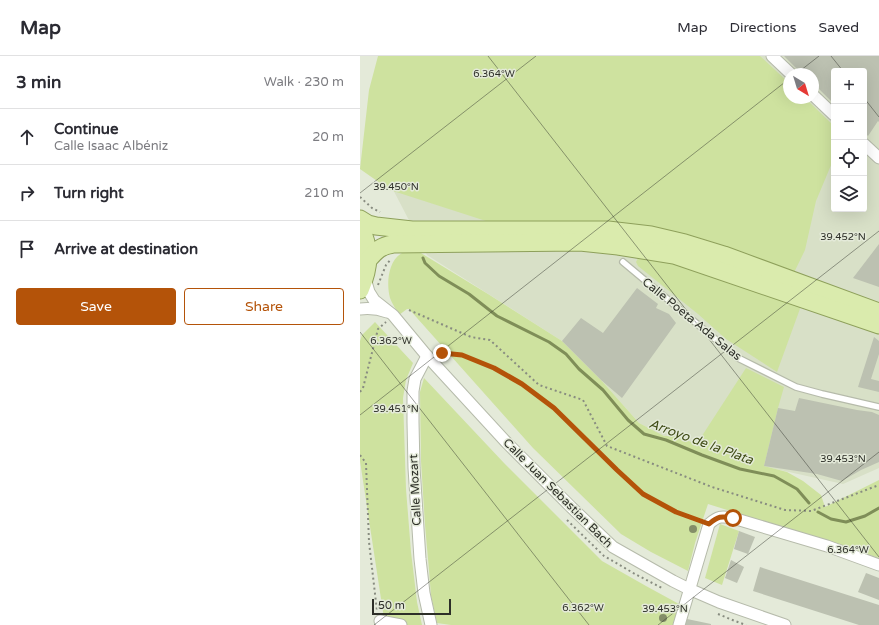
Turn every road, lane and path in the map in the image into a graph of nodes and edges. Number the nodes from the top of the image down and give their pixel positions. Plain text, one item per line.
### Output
1 (772, 56) edge
2 (785, 68) edge
3 (819, 101) edge
4 (831, 112) edge
5 (867, 147) edge
6 (879, 158) edge
7 (360, 197) edge
8 (385, 214) dead end
9 (360, 219) edge
10 (360, 226) edge
11 (393, 250) junction
12 (368, 260) junction
13 (623, 262) dead end
14 (362, 284) edge
15 (378, 290) dead end
16 (360, 308) edge
17 (409, 310) dead end
18 (879, 312) edge
19 (393, 315) junction
20 (879, 325) edge
21 (427, 356) junction
22 (360, 392) edge
23 (879, 407) edge
24 (360, 455) edge
25 (879, 485) edge
26 (712, 521) junction
27 (879, 565) edge
28 (689, 589) junction
29 (378, 618) joint
30 (401, 625) edge
31 (431, 625) edge
32 (679, 625) edge
33 (785, 625) edge

1 - 2 street
3 - 4 street
5 - 6 street
7 - 8 path
9 - 18 main road
10 - 12 main road
11 - 12 main road
11 - 15 path
11 - 20 main road
12 - 14 main road
13 - 23 lane, Calle Poeta Ada Salas
14 - 19 street, Calle Juan Sebastian Bach
16 - 19 street
17 - 25 path
19 - 21 street, Calle Juan Sebastian Bach
19 - 22 path
21 - 26 path
21 - 28 street, Calle Juan Sebastian Bach
21 - 31 street, Calle Mozart
24 - 29 path
26 - 27 street
26 - 28 street
28 - 32 street
28 - 33 street, Calle Juan Sebastian Bach
29 - 30 street

